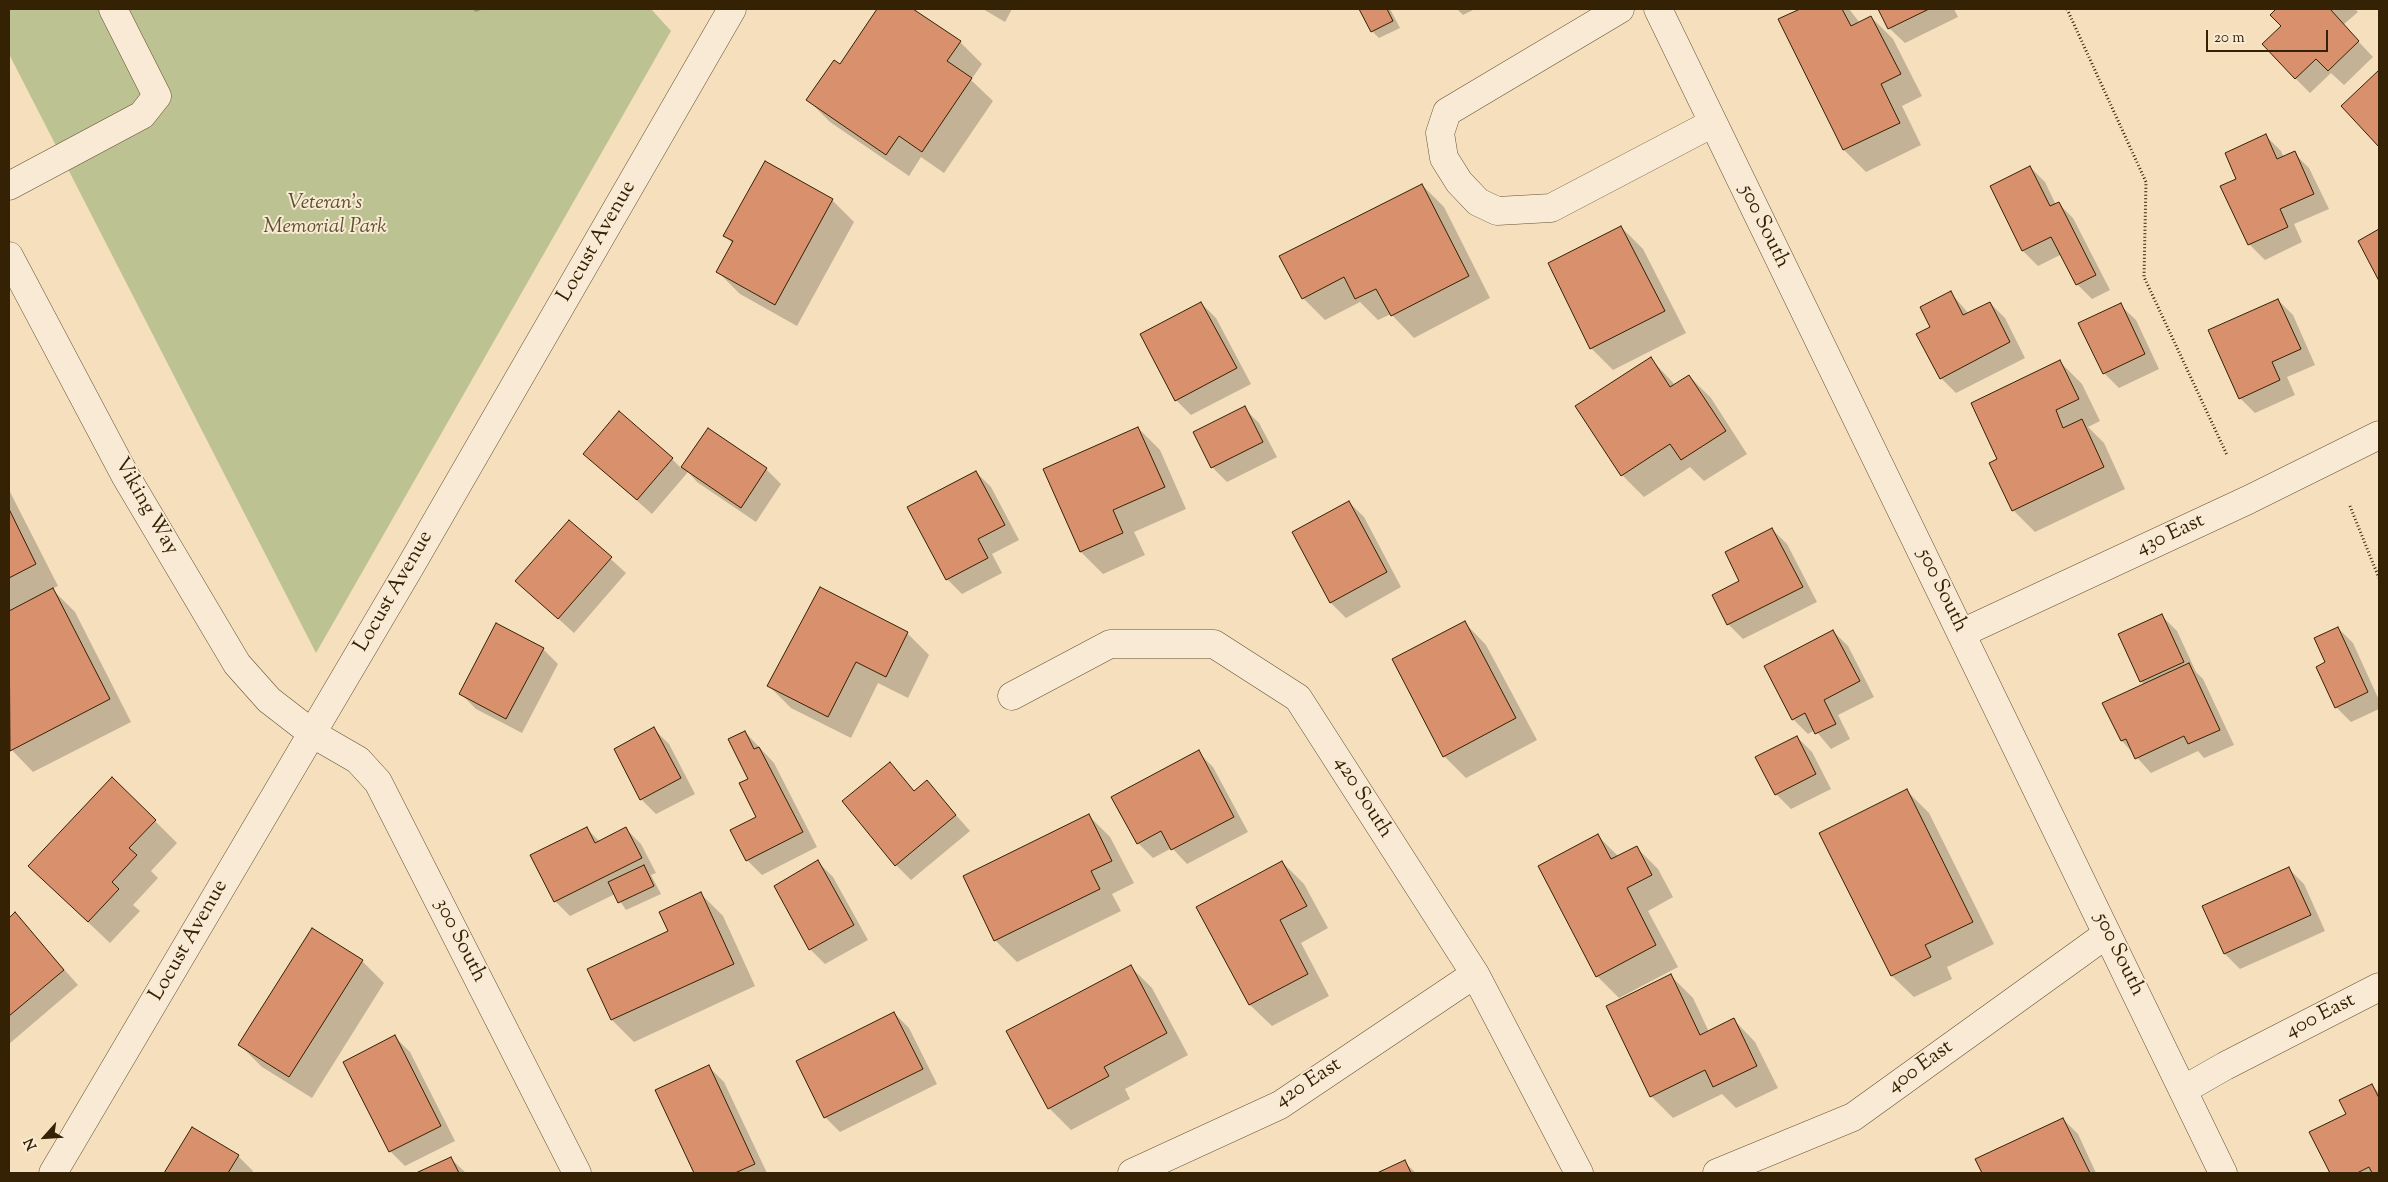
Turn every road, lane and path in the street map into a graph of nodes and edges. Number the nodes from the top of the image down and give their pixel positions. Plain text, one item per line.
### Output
1 (114, 9) edge
2 (732, 9) edge
3 (1620, 9) edge
4 (1658, 9) edge
5 (2067, 9) edge
6 (1713, 123) junction
7 (9, 186) edge
8 (9, 256) edge
9 (2379, 435) edge
10 (2227, 454) dead end
11 (2350, 506) dead end
12 (2379, 578) edge
13 (1962, 634) junction
14 (1012, 696) dead end
15 (313, 734) junction
16 (2107, 934) junction
17 (1475, 974) junction
18 (2379, 987) edge
19 (2183, 1090) junction
20 (53, 1173) edge
21 (577, 1173) edge
22 (1132, 1173) edge
23 (1579, 1173) edge
24 (1717, 1173) edge
25 (2224, 1173) edge

1 - 7 street
2 - 15 street, Locust Avenue
3 - 6 street
4 - 6 street, 500 South
5 - 10 path
6 - 13 street, 500 South
8 - 15 street, Viking Way
9 - 13 street, 430 East
11 - 12 path
13 - 16 street, 500 South
14 - 17 street, 420 South
15 - 20 street, Locust Avenue
15 - 21 street, 300 South
16 - 19 street, 500 South
16 - 24 street, 400 East
17 - 22 street, 420 East
17 - 23 street, 420 South
18 - 19 street, 400 East
19 - 25 street, 500 South

